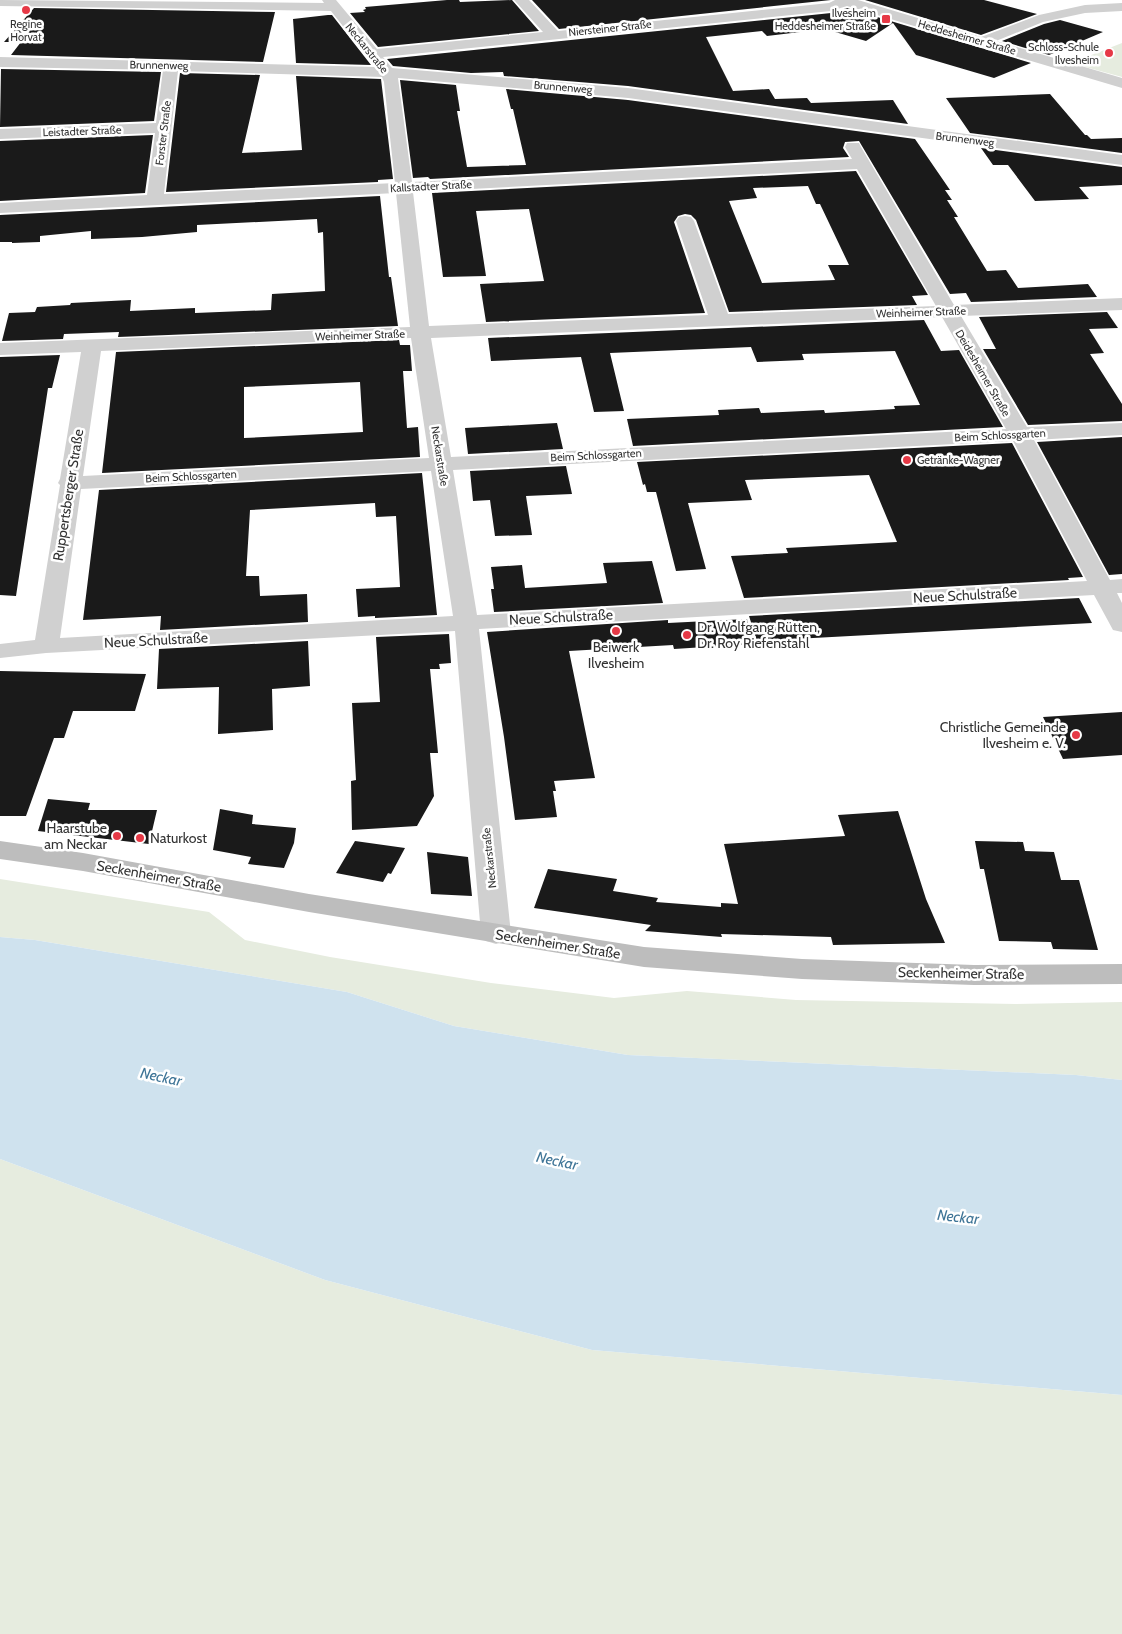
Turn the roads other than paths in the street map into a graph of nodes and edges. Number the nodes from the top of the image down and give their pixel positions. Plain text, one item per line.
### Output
1 (521, 0) edge
2 (846, 1) edge
3 (0, 2) edge
4 (332, 4) edge
5 (1122, 7) edge
6 (553, 34) junction
7 (983, 41) junction
8 (372, 54) junction
9 (0, 62) edge
10 (171, 65) junction
11 (388, 73) junction
12 (1122, 83) edge
13 (841, 123) junction
14 (163, 128) junction
15 (0, 134) edge
16 (1122, 160) edge
17 (862, 164) junction
18 (405, 188) junction
19 (155, 200) junction
20 (0, 208) edge
21 (685, 221) dead end
22 (1122, 304) edge
23 (947, 311) junction
24 (720, 320) junction
25 (420, 332) junction
26 (92, 345) junction
27 (0, 349) edge
28 (1122, 429) edge
29 (1020, 434) junction
30 (441, 463) junction
31 (69, 483) junction
32 (1112, 586) edge
33 (466, 622) junction
34 (1122, 624) edge
35 (46, 646) junction
36 (0, 651) edge
37 (0, 850) edge
38 (496, 934) junction
39 (1122, 974) edge

1 - 6 street
2 - 6 street, Niersteiner Straße
2 - 7 street, Heddesheimer Straße
3 - 4 street
4 - 8 street, Neckarstraße
5 - 7 street
6 - 8 street, Niersteiner Straße
7 - 12 street, Heddesheimer Straße
8 - 11 street, Neckarstraße
9 - 10 street, Brunnenweg
10 - 11 street, Brunnenweg
10 - 14 street, Forster Straße
11 - 13 street, Brunnenweg
11 - 18 street, Neckarstraße
13 - 16 street, Brunnenweg
13 - 17 street, Deidesheimer Straße
14 - 15 street, Leistadter Straße
14 - 19 street, Forster Straße
17 - 18 street, Kallstadter Straße
17 - 23 street, Deidesheimer Straße
18 - 19 street, Kallstadter Straße
18 - 25 street, Neckarstraße
19 - 20 street, Kallstadter Straße
21 - 24 street
22 - 23 street, Weinheimer Straße
23 - 24 street, Weinheimer Straße
23 - 29 street, Deidesheimer Straße
24 - 25 street, Weinheimer Straße
25 - 26 street, Weinheimer Straße
25 - 30 street, Neckarstraße
26 - 27 street, Weinheimer Straße
26 - 31 street, Ruppertsberger Straße
28 - 29 street, Beim Schlossgarten
29 - 30 street, Beim Schlossgarten
29 - 32 street, Deidesheimer Straße
30 - 31 street, Beim Schlossgarten
30 - 33 street, Neckarstraße
31 - 35 street, Ruppertsberger Straße
32 - 33 street, Neue Schulstraße
32 - 34 street, Deidesheimer Straße
33 - 35 street, Neue Schulstraße
33 - 38 street, Neckarstraße
35 - 36 street, Neue Schulstraße
37 - 38 main road, Seckenheimer Straße
38 - 39 main road, Seckenheimer Straße

